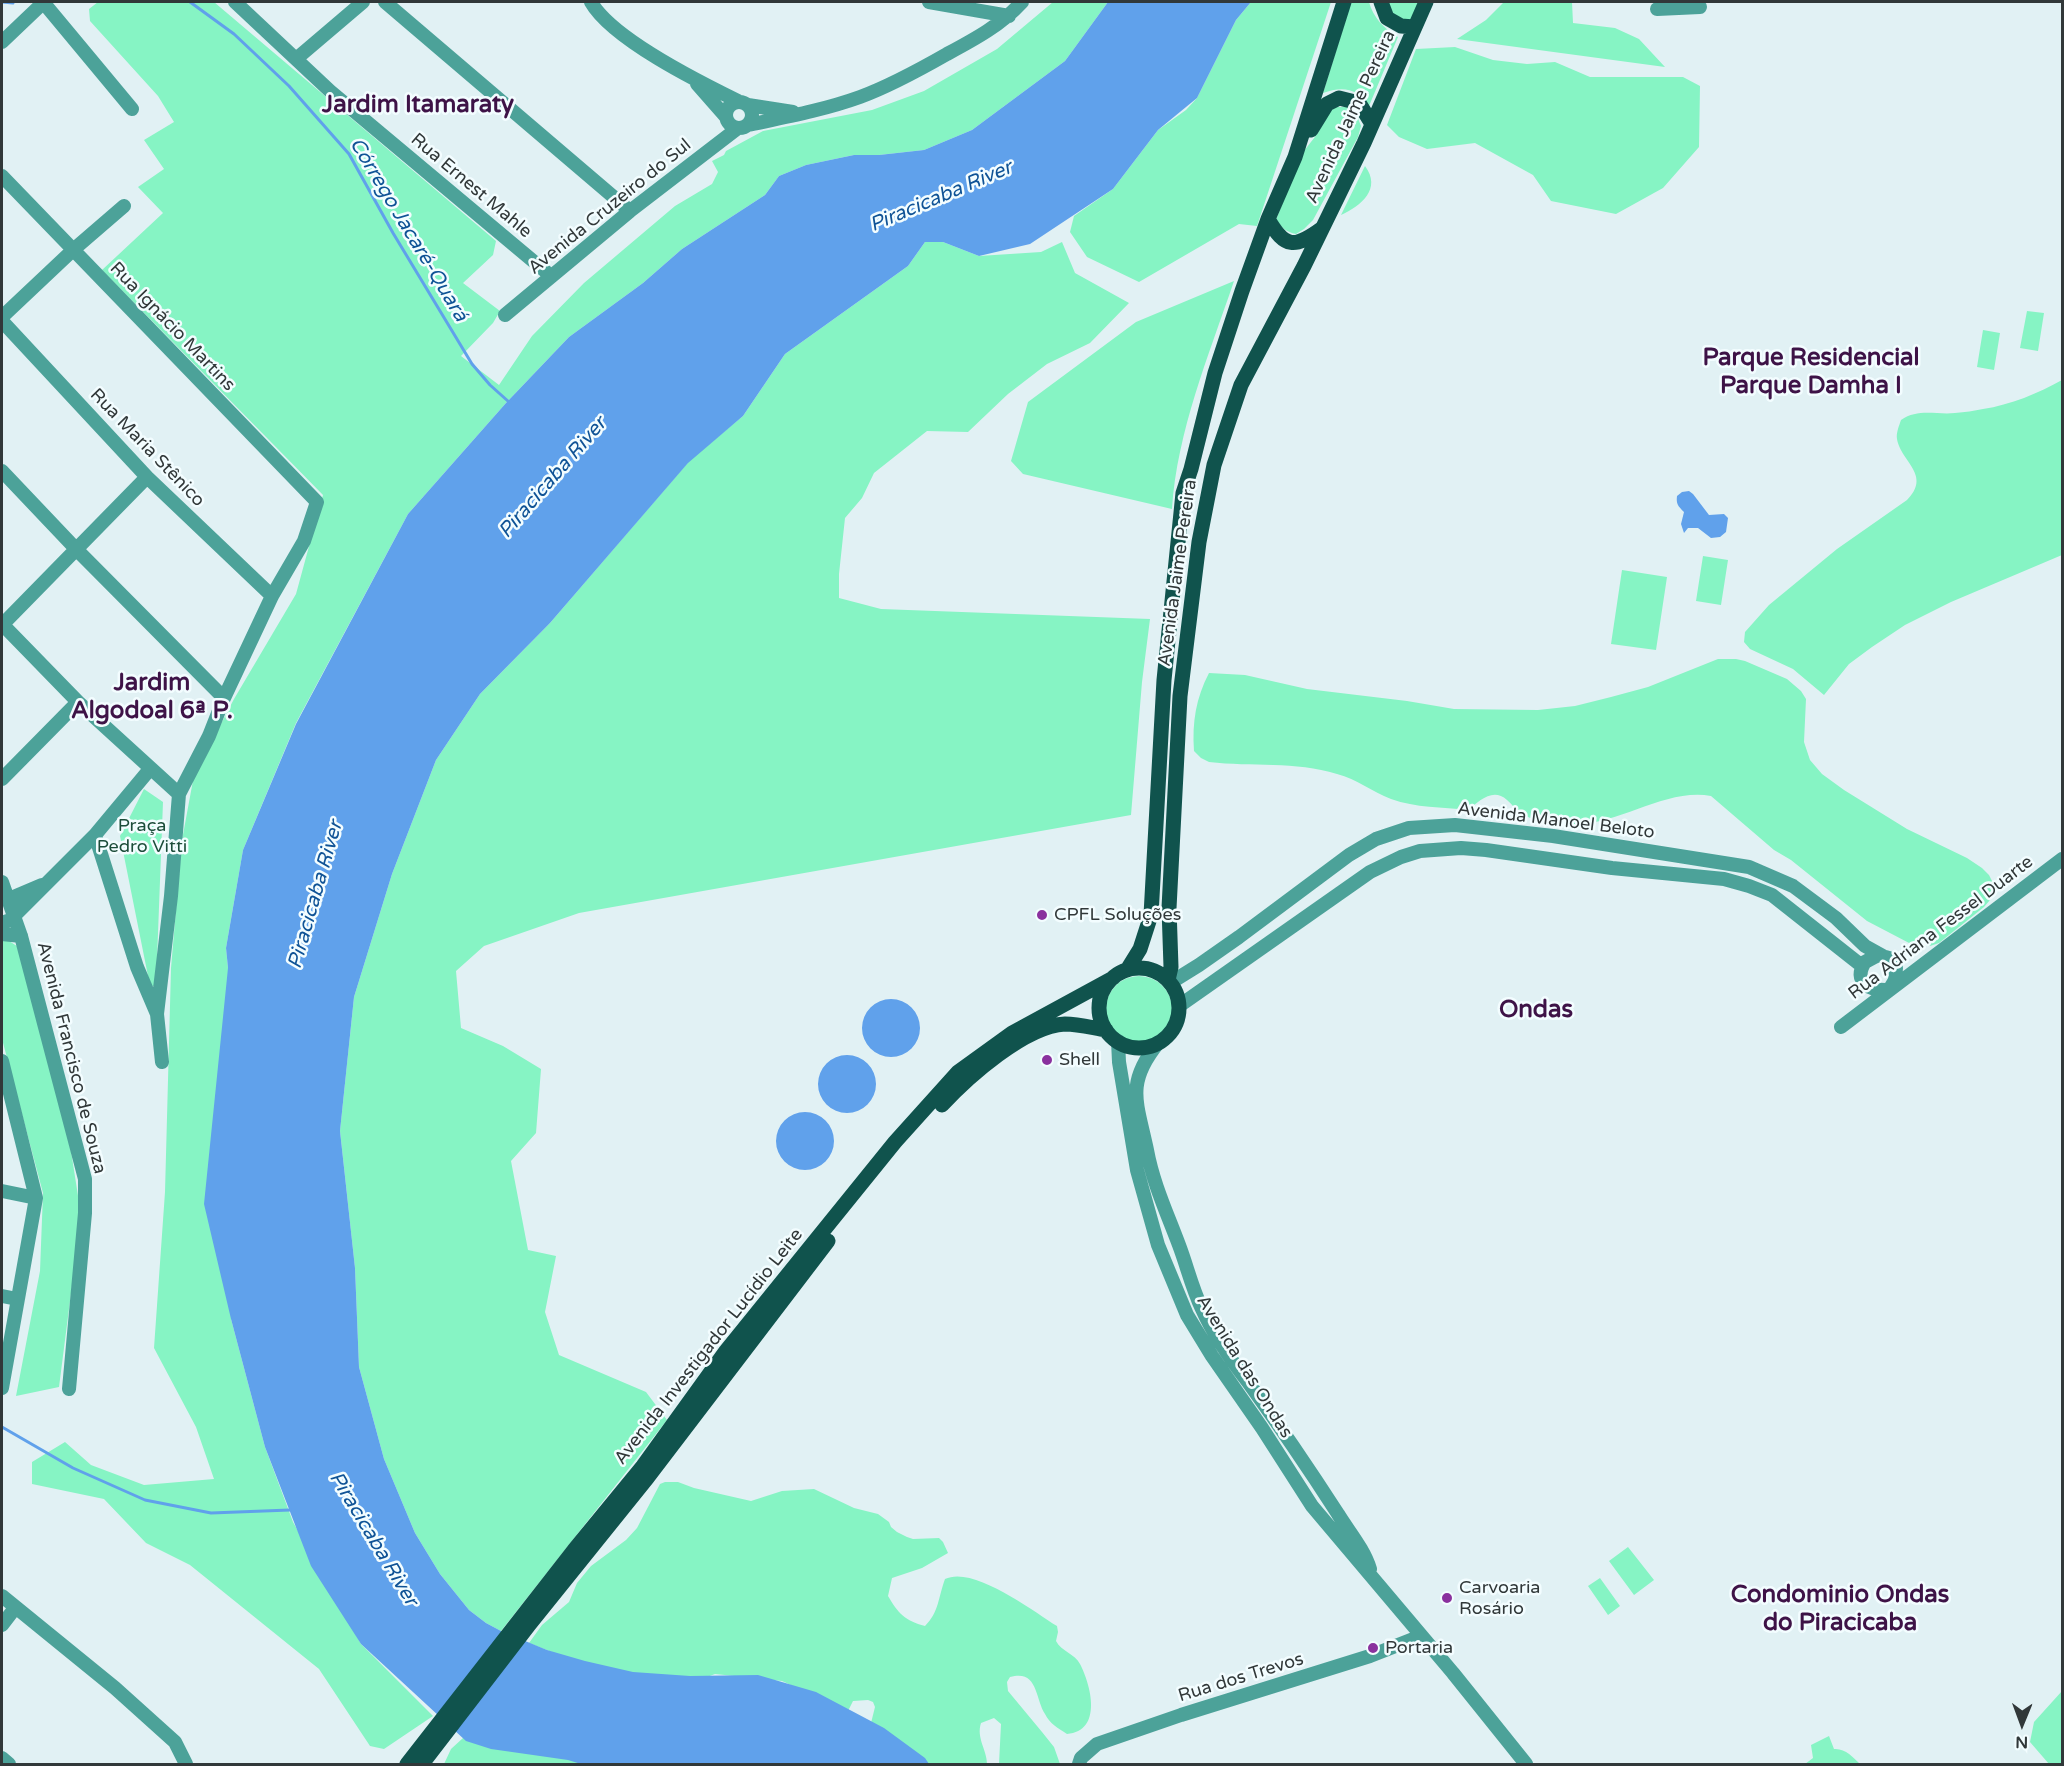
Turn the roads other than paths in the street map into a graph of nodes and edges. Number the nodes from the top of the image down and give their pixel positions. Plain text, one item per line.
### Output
1 (43, 2) edge
2 (235, 2) edge
3 (363, 2) edge
4 (385, 2) edge
5 (591, 2) edge
6 (929, 2) edge
7 (1022, 2) edge
8 (1344, 2) edge
9 (1381, 2) edge
10 (1426, 2) edge
11 (1700, 7) dead end
12 (1657, 9) dead end
13 (1009, 16) junction
14 (1414, 27) junction
15 (2, 42) edge
16 (296, 59) junction
17 (691, 78) junction
18 (743, 103) junction
19 (132, 109) dead end
20 (801, 114) junction
21 (726, 117) junction
22 (1372, 124) junction
23 (743, 127) junction
24 (1294, 157) junction
25 (2, 176) edge
26 (124, 206) dead end
27 (630, 211) junction
28 (1268, 219) junction
29 (1322, 228) junction
30 (73, 250) junction
31 (551, 276) junction
32 (505, 315) dead end
33 (2, 319) edge
34 (2, 471) edge
35 (147, 477) junction
36 (76, 549) junction
37 (272, 596) junction
38 (2, 624) edge
39 (224, 698) junction
40 (78, 702) junction
41 (150, 769) junction
42 (2, 779) edge
43 (180, 794) junction
44 (95, 835) junction
45 (2062, 859) edge
46 (2, 882) edge
47 (50, 882) junction
48 (9, 899) junction
49 (14, 916) junction
50 (2, 923) edge
51 (2, 934) edge
52 (21, 936) junction
53 (1883, 956) junction
54 (1862, 966) junction
55 (1127, 970) junction
56 (1113, 978) junction
57 (1169, 981) junction
58 (1889, 990) junction
59 (1179, 1006) junction
60 (157, 1014) junction
61 (1840, 1027) dead end
62 (1106, 1030) junction
63 (1118, 1041) junction
64 (1158, 1043) junction
65 (2, 1061) edge
66 (162, 1062) dead end
67 (5, 1087) edge
68 (2, 1191) edge
69 (36, 1198) junction
70 (1154, 1232) junction
71 (2, 1296) edge
72 (1197, 1297) junction
73 (17, 1299) junction
74 (2, 1388) edge
75 (69, 1389) dead end
76 (1271, 1443) junction
77 (1317, 1481) junction
78 (1312, 1506) junction
79 (1363, 1552) junction
80 (1373, 1580) junction
81 (2, 1596) edge
82 (15, 1608) junction
83 (524, 1623) junction
84 (2, 1625) edge
85 (1421, 1636) junction
86 (436, 1738) junction
87 (2, 1758) edge
88 (9, 1764) edge
89 (186, 1764) edge
90 (407, 1764) edge
91 (422, 1764) edge
92 (1079, 1764) edge
93 (1526, 1764) edge

1 - 15 street
1 - 19 street
2 - 16 street, Rua Ernest Mahle
3 - 16 street
4 - 27 street
5 - 17 street
6 - 13 street
7 - 13 street, Avenida Cruzeiro do Sul
8 - 24 main road, Avenida Jaime Pereira
9 - 14 main road
10 - 14 main road, Avenida Jaime Pereira
11 - 12 street
13 - 20 street, Avenida Cruzeiro do Sul
14 - 22 main road, Avenida Jaime Pereira
16 - 31 street, Rua Ernest Mahle
17 - 18 street, Avenida Cruzeiro do Sul
17 - 21 street
18 - 20 street, Avenida Cruzeiro do Sul
18 - 21 street
18 - 23 street
20 - 23 street, Avenida Cruzeiro do Sul
21 - 23 street
22 - 24 main road
22 - 29 main road, Avenida Jaime Pereira
23 - 27 street, Avenida Cruzeiro do Sul
24 - 28 main road, Avenida Jaime Pereira
25 - 30 street, Rua Ignácio Martins
26 - 30 street
27 - 31 street, Avenida Cruzeiro do Sul
28 - 29 main road
28 - 55 main road, Avenida Jaime Pereira
29 - 57 main road, Avenida Jaime Pereira
30 - 33 street
30 - 37 street, Rua Ignácio Martins
31 - 32 street, Avenida Cruzeiro do Sul
33 - 35 street, Rua Maria Stênico
34 - 36 street
35 - 36 street
35 - 37 street, Rua Maria Stênico
36 - 38 street
36 - 39 street
37 - 39 street
38 - 40 street
39 - 43 street
40 - 41 street
40 - 42 street
41 - 43 street
41 - 44 street
43 - 60 street
44 - 47 street
44 - 60 street
45 - 58 street, Rua Adriana Fessel Duarte
46 - 48 street, Avenida Francisco de Souza
47 - 48 street
47 - 49 street
48 - 49 street, Avenida Francisco de Souza
49 - 50 street
49 - 52 street, Avenida Francisco de Souza
51 - 52 street
52 - 75 street, Avenida Francisco de Souza
53 - 54 street
53 - 57 street, Avenida Manoel Beloto
53 - 58 street
54 - 58 street
54 - 59 street, Avenida Manoel Beloto
55 - 56 main road
55 - 57 main road
56 - 62 main road
56 - 83 main road, Avenida Investigador Lucídio Leite
57 - 59 main road
58 - 61 street, Rua Adriana Fessel Duarte
59 - 64 main road
60 - 66 street
62 - 63 main road
62 - 83 main road, Avenida Investigador Lucídio Leite
63 - 64 main road
63 - 70 street, Avenida das Ondas
64 - 72 street, Avenida das Ondas
65 - 67 street
67 - 69 street
68 - 69 street
69 - 73 street
70 - 72 street
70 - 76 street, Avenida das Ondas
71 - 73 street
72 - 77 street, Avenida das Ondas
73 - 74 street
76 - 77 street
76 - 78 street, Avenida das Ondas
77 - 79 street, Avenida das Ondas
78 - 79 street
78 - 80 street, Avenida das Ondas
79 - 80 street, Avenida das Ondas
80 - 85 street, Avenida das Ondas
81 - 82 street
82 - 84 street
82 - 89 street
83 - 86 main road, Avenida Investigador Lucídio Leite
85 - 92 street, Rua dos Trevos
85 - 93 street, Avenida das Ondas
86 - 90 main road, Avenida Investigador Lucídio Leite
86 - 91 main road, Avenida Investigador Lucídio Leite
87 - 88 street

